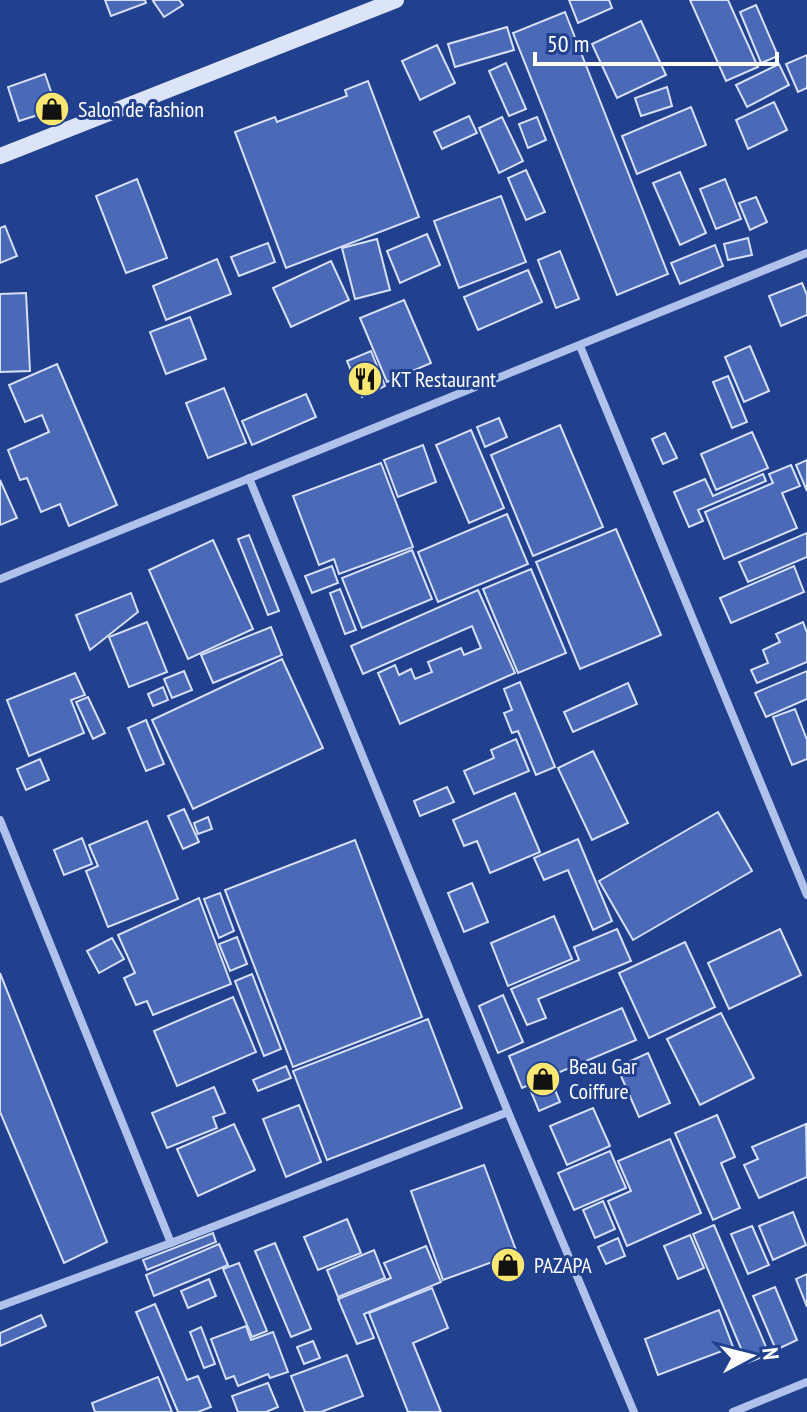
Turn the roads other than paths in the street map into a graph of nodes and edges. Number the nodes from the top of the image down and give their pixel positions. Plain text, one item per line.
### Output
1 (396, 0) edge
2 (0, 156) edge
3 (807, 253) edge
4 (580, 346) junction
5 (249, 478) junction
6 (0, 579) edge
7 (0, 820) edge
8 (807, 895) edge
9 (508, 1112) junction
10 (171, 1243) junction
11 (0, 1306) edge
12 (807, 1382) edge
13 (634, 1412) edge
14 (733, 1412) edge

1 - 2 street
3 - 4 street
4 - 5 street
4 - 8 street
5 - 6 street
5 - 9 street
7 - 10 street
9 - 10 street
9 - 13 street
10 - 11 street
12 - 14 street

